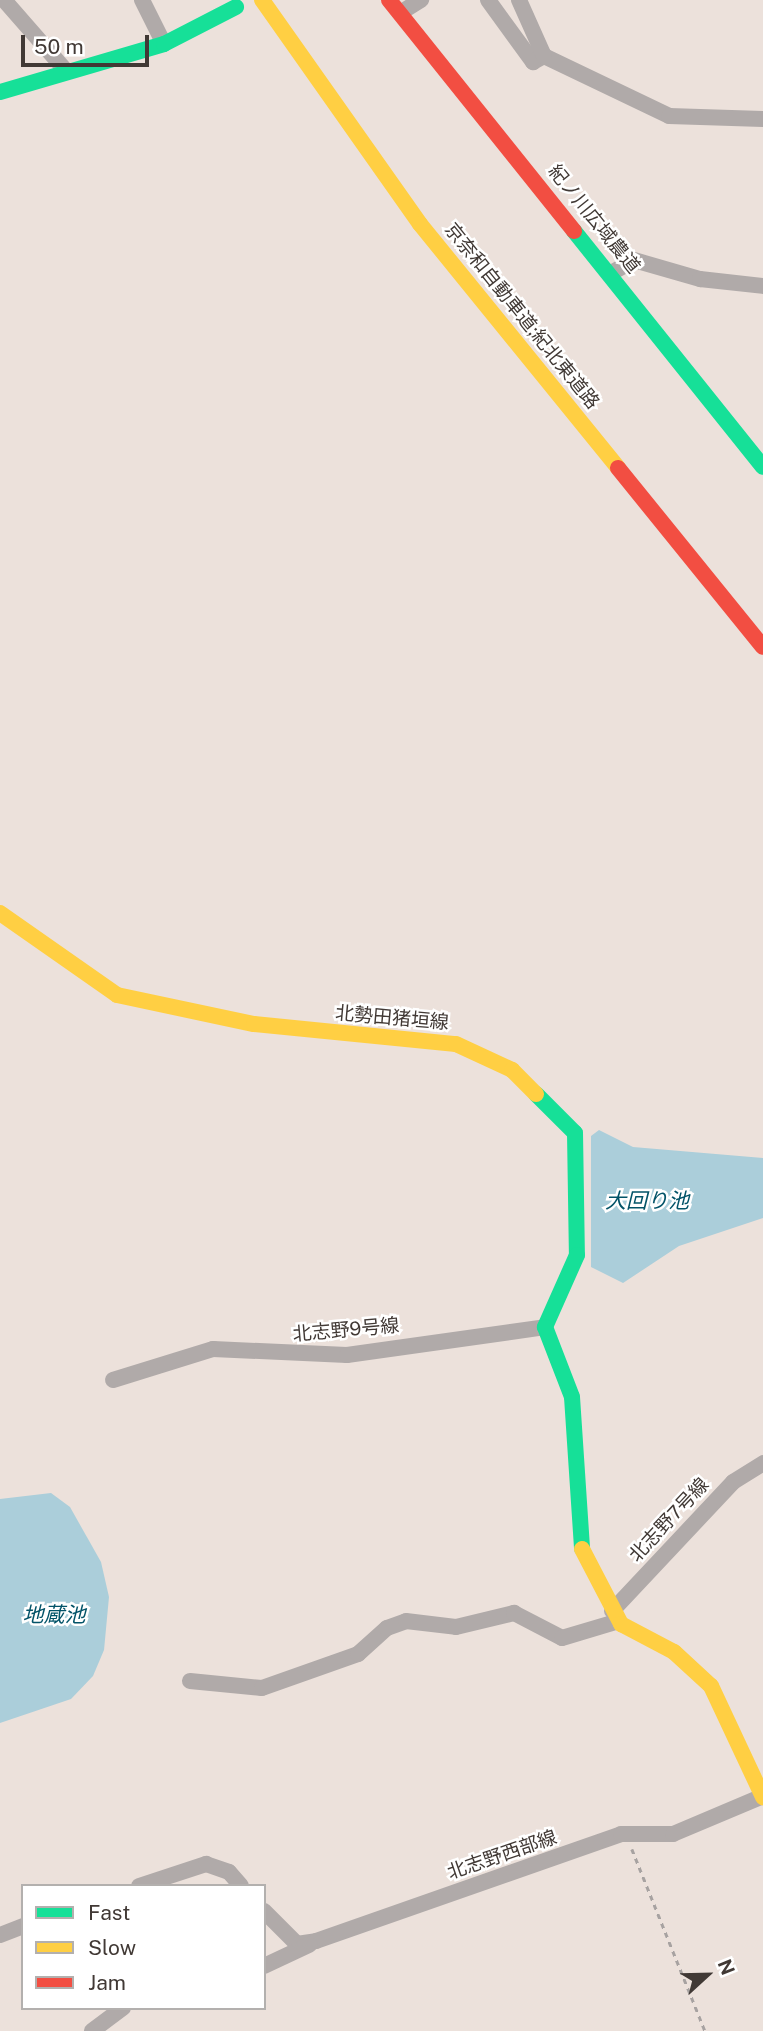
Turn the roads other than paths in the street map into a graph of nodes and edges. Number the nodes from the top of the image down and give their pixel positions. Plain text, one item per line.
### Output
1 (5, 0) edge
2 (142, 0) edge
3 (262, 0) edge
4 (389, 0) edge
5 (421, 0) edge
6 (488, 0) edge
7 (519, 0) edge
8 (236, 7) dead end
9 (400, 13) junction
10 (164, 44) junction
11 (544, 56) junction
12 (67, 72) junction
13 (0, 92) edge
14 (763, 119) edge
15 (611, 273) junction
16 (763, 286) edge
17 (763, 467) edge
18 (763, 648) edge
19 (0, 914) edge
20 (545, 1327) junction
21 (113, 1380) dead end
22 (763, 1463) edge
23 (615, 1616) junction
24 (190, 1681) dead end
25 (763, 1796) edge
26 (145, 1884) edge
27 (239, 1884) edge
28 (266, 1913) edge
29 (21, 1927) edge
30 (0, 1935) edge
31 (316, 1941) junction
32 (266, 1965) edge
33 (119, 2010) edge
34 (92, 2031) edge

1 - 12 street
2 - 10 street
3 - 18 main road, 京奈和自動車道;紀北東道路
4 - 9 main road, 紀ノ川広域農道
5 - 9 street
6 - 11 street
7 - 11 street
8 - 10 main road
9 - 15 main road, 紀ノ川広域農道
10 - 12 main road
11 - 14 street
12 - 13 main road
15 - 16 street
15 - 17 main road, 紀ノ川広域農道
19 - 20 main road, 北勢田猪垣線
20 - 21 street, 北志野9号線
20 - 23 main road
22 - 23 street, 北志野7号線
23 - 24 street
23 - 25 main road
25 - 31 street, 北志野西部線
26 - 27 street
28 - 31 street
29 - 30 street
31 - 32 street, 北志野西部線
33 - 34 street

